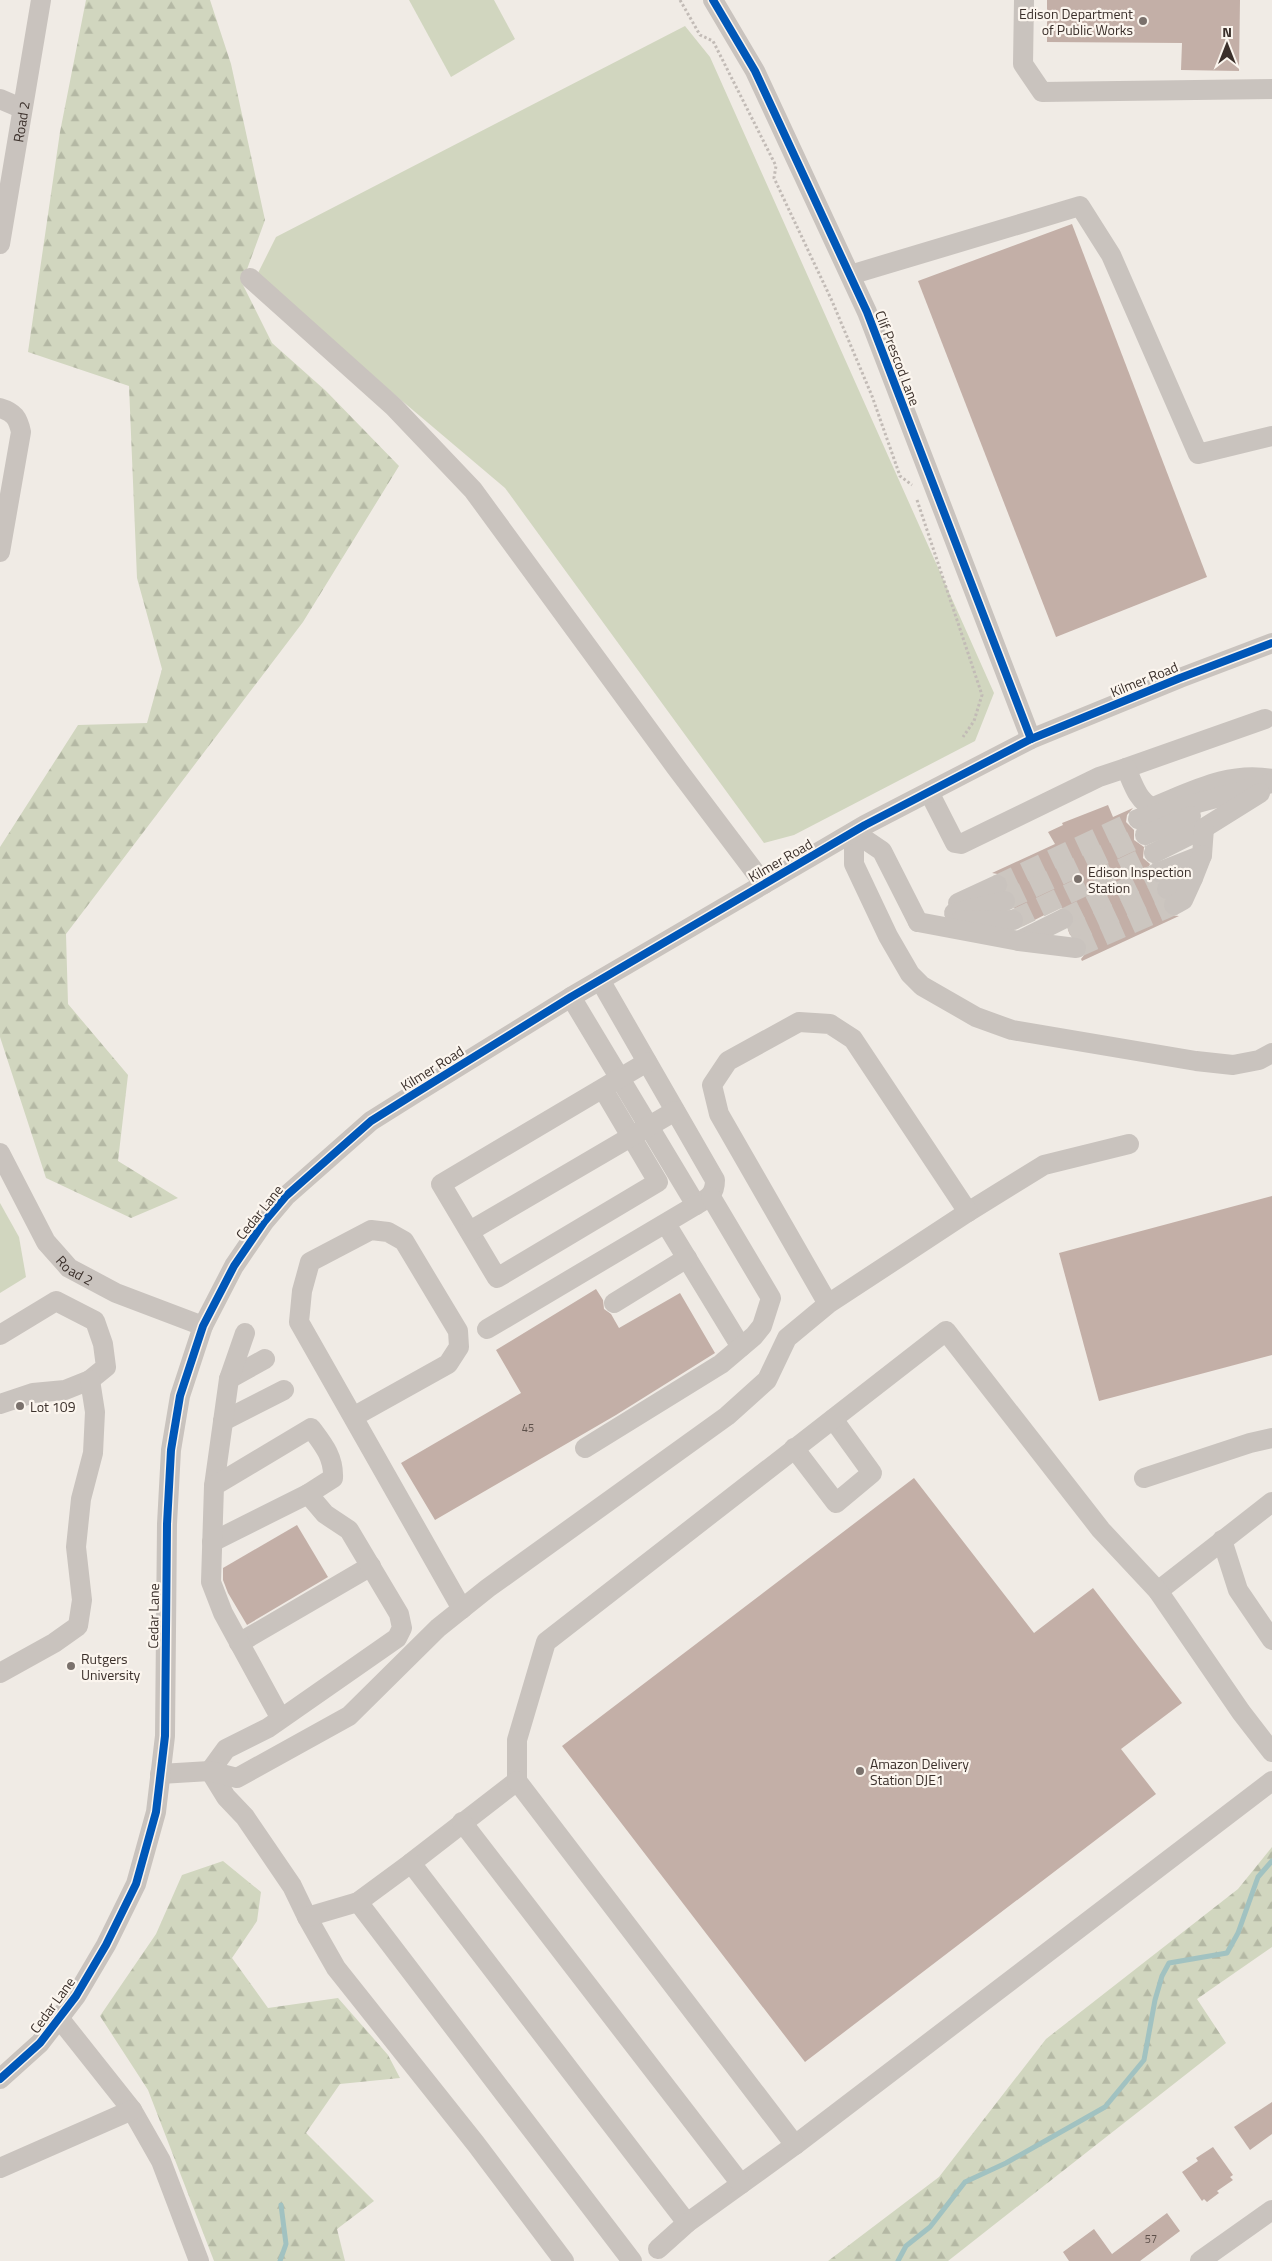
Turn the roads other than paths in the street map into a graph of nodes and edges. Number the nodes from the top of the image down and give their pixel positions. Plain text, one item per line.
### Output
1 (41, 0) edge
2 (713, 0) edge
3 (1024, 0) edge
4 (1272, 88) edge
5 (0, 99) edge
6 (21, 108) junction
7 (0, 244) edge
8 (850, 275) junction
9 (250, 278) dead end
10 (0, 408) edge
11 (1272, 436) edge
12 (0, 552) edge
13 (1272, 643) edge
14 (1265, 718) dead end
15 (1031, 739) junction
16 (1126, 768) junction
17 (1272, 779) edge
18 (1272, 784) edge
19 (929, 792) junction
20 (1142, 827) tunnel mouth
21 (1204, 828) junction
22 (854, 832) junction
23 (1202, 855) junction
24 (1163, 880) junction
25 (764, 884) junction
26 (1001, 893) tunnel mouth
27 (1013, 920) tunnel mouth
28 (918, 922) junction
29 (1070, 934) tunnel mouth
30 (600, 980) junction
31 (571, 997) junction
32 (1272, 1053) edge
33 (647, 1062) junction
34 (620, 1078) junction
35 (603, 1089) junction
36 (675, 1111) junction
37 (640, 1132) junction
38 (1129, 1144) dead end
39 (0, 1153) edge
40 (331, 1154) joint
41 (703, 1201) junction
42 (968, 1212) junction
43 (666, 1224) junction
44 (470, 1231) junction
45 (687, 1258) junction
46 (614, 1303) dead end
47 (828, 1304) junction
48 (203, 1326) junction
49 (487, 1329) dead end
50 (245, 1333) dead end
51 (0, 1335) edge
52 (741, 1347) junction
53 (265, 1359) dead end
54 (229, 1379) junction
55 (90, 1380) junction
56 (284, 1390) dead end
57 (0, 1404) edge
58 (353, 1417) junction
59 (833, 1419) junction
60 (223, 1421) junction
61 (1272, 1438) edge
62 (585, 1448) dead end
63 (794, 1448) junction
64 (1144, 1478) dead end
65 (214, 1486) junction
66 (308, 1494) junction
67 (1272, 1502) edge
68 (1222, 1540) junction
69 (212, 1542) junction
70 (371, 1566) junction
71 (1158, 1591) junction
72 (462, 1609) junction
73 (1272, 1640) edge
74 (239, 1643) junction
75 (0, 1673) edge
76 (281, 1719) junction
77 (1272, 1752) edge
78 (210, 1771) junction
79 (160, 1774) junction
80 (517, 1781) junction
81 (1272, 1781) edge
82 (462, 1822) junction
83 (411, 1863) junction
84 (358, 1902) junction
85 (307, 1918) junction
86 (59, 2018) junction
87 (0, 2079) edge
88 (132, 2110) junction
89 (795, 2145) junction
90 (0, 2168) edge
91 (741, 2184) junction
92 (1272, 2210) edge
93 (687, 2223) junction
94 (662, 2255) edge
95 (199, 2261) edge
96 (564, 2261) edge
97 (632, 2261) edge
98 (639, 2261) edge
99 (1200, 2261) edge

1 - 6 street, Road 2
2 - 8 street, Clif Prescod Lane
3 - 4 street
5 - 6 street
6 - 7 street, Road 2
8 - 11 street
8 - 15 street, Clif Prescod Lane
9 - 25 street
10 - 12 street
13 - 15 street, Kilmer Road
14 - 16 street
15 - 19 street, Kilmer Road
16 - 17 street
16 - 19 street
18 - 20 street
18 - 21 street
19 - 22 street, Kilmer Road
21 - 23 street
21 - 24 street
22 - 25 street, Kilmer Road
22 - 28 street
22 - 32 street
23 - 24 street
23 - 24 street
25 - 30 street, Kilmer Road
26 - 28 street
27 - 28 street
28 - 29 street
30 - 31 street, Kilmer Road
30 - 33 street
31 - 34 street
31 - 40 street, Kilmer Road
33 - 34 street
33 - 36 street
34 - 35 street
34 - 37 street
35 - 37 street
35 - 44 street
36 - 37 street
36 - 41 street
37 - 41 street
37 - 44 street
37 - 44 street
38 - 42 street
39 - 48 street, Road 2
40 - 48 street, Cedar Lane
41 - 43 street
41 - 52 street
42 - 47 street
42 - 47 street
43 - 45 street
43 - 49 street
45 - 46 street
45 - 52 street
47 - 72 street
48 - 79 street, Cedar Lane
50 - 54 street
51 - 55 street
52 - 62 street
53 - 54 street
54 - 60 street
55 - 57 street
55 - 75 street
56 - 60 street
58 - 58 street
58 - 72 street
59 - 63 street
59 - 63 street
59 - 71 street
60 - 65 street
61 - 64 street
63 - 80 street
65 - 66 street
65 - 69 street
66 - 69 street
66 - 70 street
67 - 68 street
68 - 71 street
68 - 73 street
69 - 74 street
70 - 74 street
70 - 76 street
71 - 77 street
72 - 78 street
74 - 76 street
76 - 78 street
78 - 79 street
78 - 85 street
79 - 86 street, Cedar Lane
80 - 82 street
80 - 89 street
81 - 89 street
82 - 83 street
82 - 91 street
83 - 84 street
83 - 93 street
84 - 85 street
84 - 97 street
85 - 96 street
86 - 87 street, Cedar Lane
86 - 88 street
88 - 90 street
88 - 95 street
89 - 91 street
91 - 93 street
92 - 99 street
93 - 94 street
94 - 98 street

